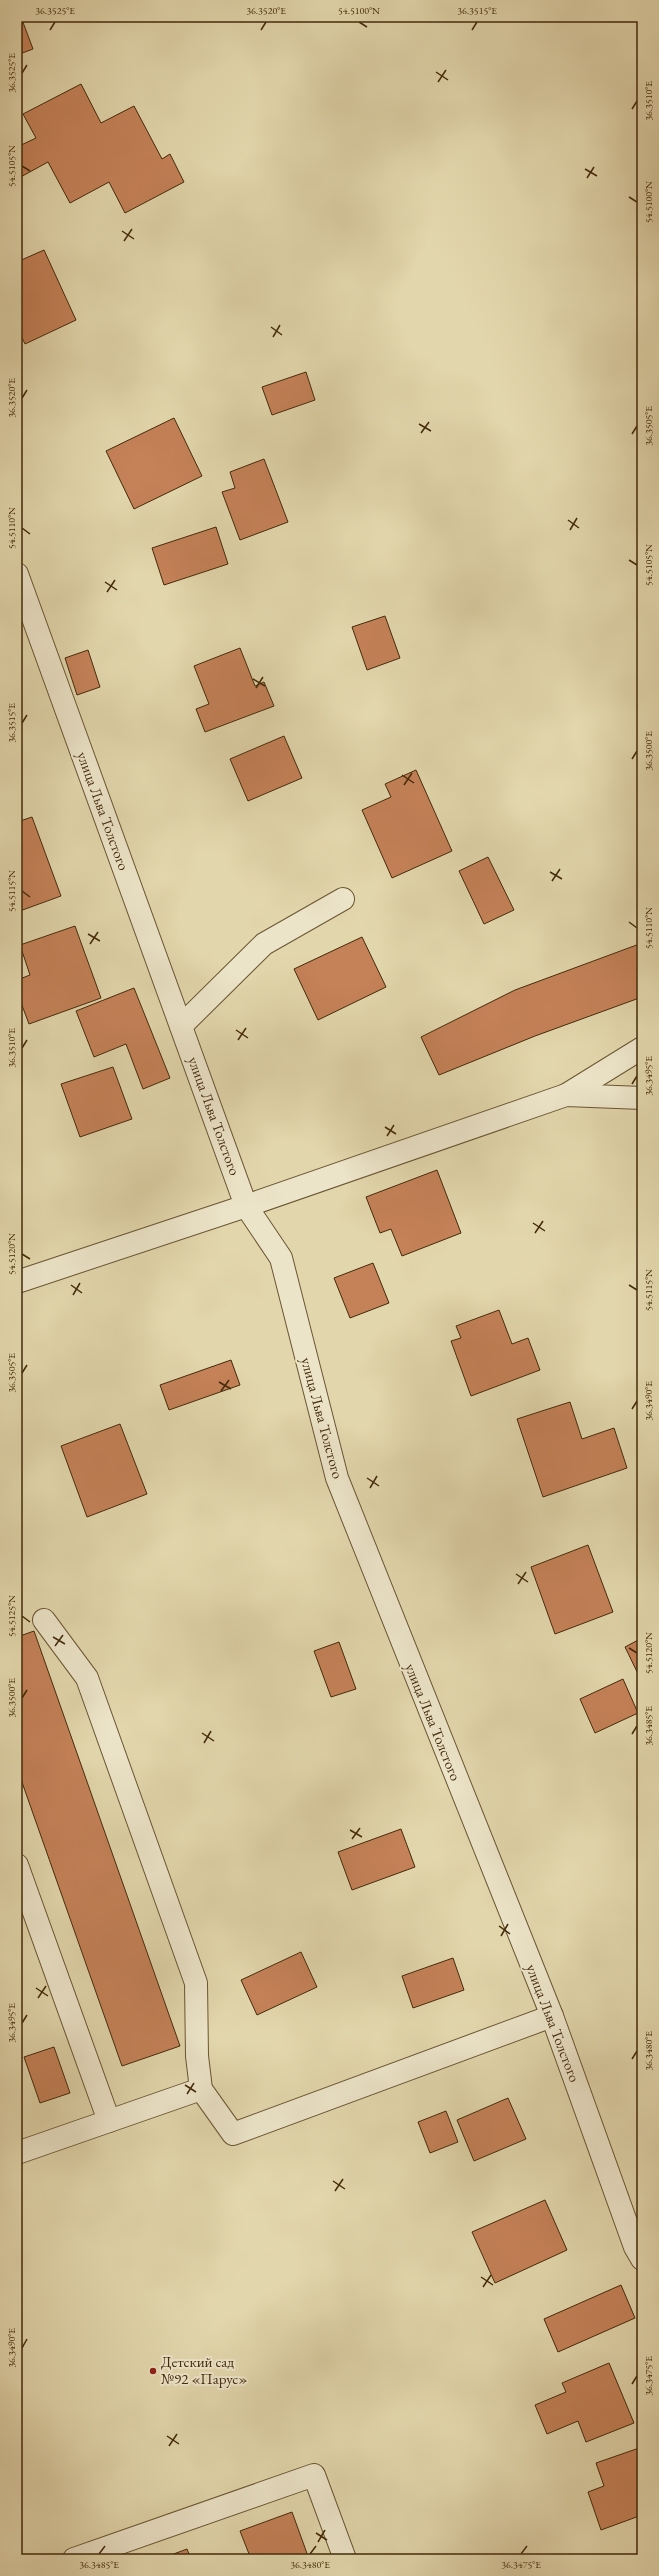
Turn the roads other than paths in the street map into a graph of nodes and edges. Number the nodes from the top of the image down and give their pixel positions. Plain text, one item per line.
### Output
1 (17, 574) edge
2 (343, 899) dead end
3 (181, 1026) junction
4 (642, 1048) edge
5 (566, 1095) junction
6 (642, 1098) edge
7 (246, 1206) junction
8 (17, 1282) edge
9 (44, 1620) dead end
10 (17, 1865) edge
11 (552, 2016) junction
12 (200, 2089) junction
13 (109, 2121) junction
14 (17, 2153) edge
15 (642, 2259) edge
16 (74, 2559) edge
17 (344, 2559) edge

1 - 3 street, улица Льва Толстого
2 - 3 street
3 - 7 street, улица Льва Толстого
4 - 5 street
5 - 6 street
5 - 7 street
7 - 8 street
7 - 11 street, улица Льва Толстого
9 - 12 street
10 - 13 street
11 - 12 street
11 - 15 street, улица Льва Толстого
12 - 13 street
13 - 14 street
16 - 17 street

